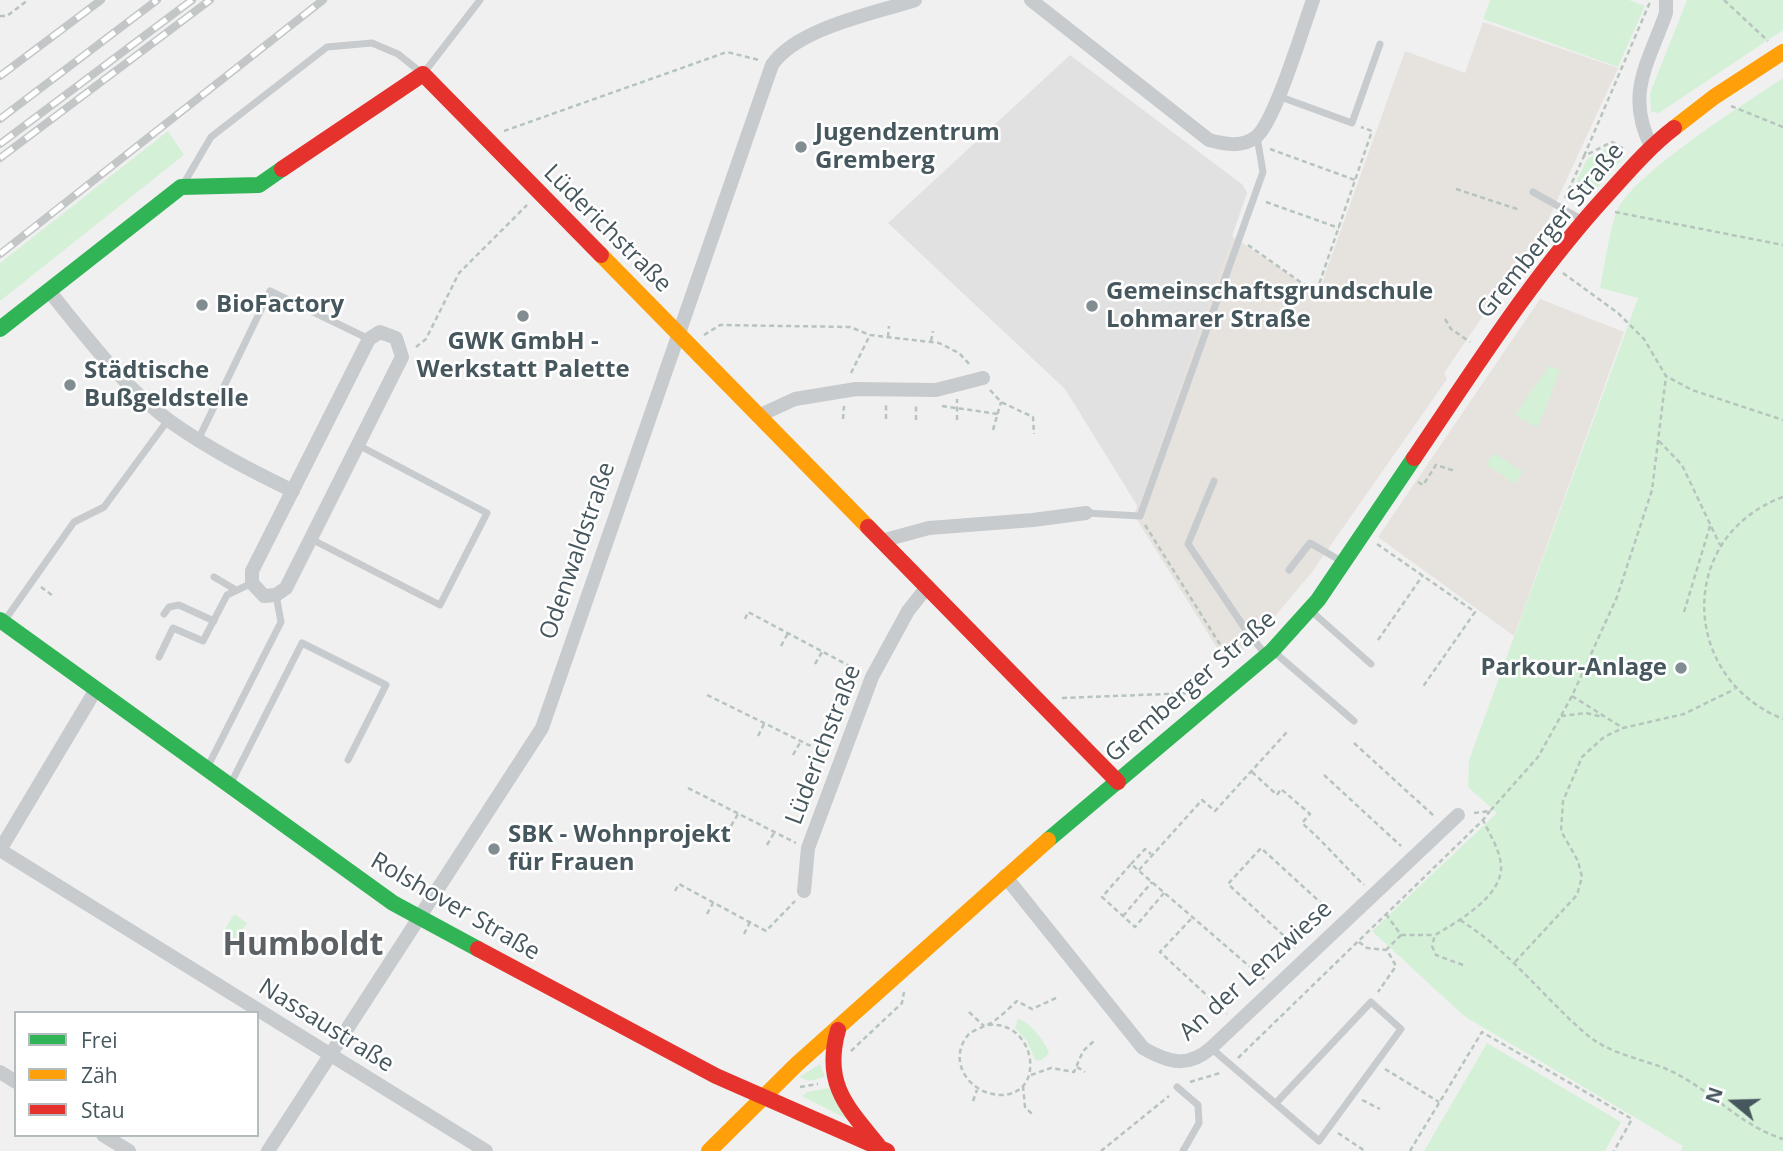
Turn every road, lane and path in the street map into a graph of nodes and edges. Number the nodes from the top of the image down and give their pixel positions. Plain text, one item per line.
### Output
1 (28, 0) edge
2 (480, 0) edge
3 (915, 0) edge
4 (1031, 0) edge
5 (1313, 0) edge
6 (1661, 0) edge
7 (1724, 0) edge
8 (0, 16) edge
9 (1380, 44) dead end
10 (1781, 54) edge
11 (772, 65) junction
12 (423, 74) junction
13 (1278, 96) junction
14 (1714, 97) junction
15 (1352, 124) junction
16 (1783, 127) edge
17 (486, 139) junction
18 (1259, 141) junction
19 (1645, 152) junction
20 (1584, 156) junction
21 (1356, 180) junction
22 (181, 187) junction
23 (1456, 189) dead end
24 (1533, 192) dead end
25 (539, 193) junction
26 (1254, 198) junction
27 (1595, 207) junction
28 (1561, 208) junction
29 (1520, 210) dead end
30 (1583, 221) junction
31 (1339, 228) junction
32 (1239, 239) junction
33 (1783, 245) edge
34 (1549, 263) junction
35 (49, 291) junction
36 (1445, 320) dead end
37 (889, 326) dead end
38 (0, 329) edge
39 (677, 331) junction
40 (933, 331) dead end
41 (870, 335) junction
42 (888, 337) junction
43 (369, 339) junction
44 (931, 341) junction
45 (691, 346) junction
46 (1485, 352) junction
47 (402, 357) junction
48 (1666, 376) junction
49 (983, 378) junction
50 (958, 384) junction
51 (846, 390) junction
52 (1001, 402) junction
53 (758, 416) junction
54 (168, 420) junction
55 (957, 420) dead end
56 (1783, 420) edge
57 (993, 430) dead end
58 (1034, 434) dead end
59 (198, 440) junction
60 (1658, 440) junction
61 (358, 445) junction
62 (1455, 471) dead end
63 (1404, 472) junction
64 (1214, 481) dead end
65 (293, 491) junction
66 (1783, 497) edge
67 (1086, 513) joint
68 (1140, 516) junction
69 (1711, 523) junction
70 (1363, 534) junction
71 (311, 539) junction
72 (881, 541) junction
73 (1720, 545) junction
74 (1343, 562) junction
75 (1289, 570) dead end
76 (1423, 575) junction
77 (214, 577) dead end
78 (252, 583) junction
79 (927, 587) junction
80 (236, 590) junction
81 (276, 596) junction
82 (1310, 609) junction
83 (1684, 612) dead end
84 (164, 614) dead end
85 (745, 620) dead end
86 (2, 621) edge
87 (214, 621) junction
88 (788, 633) junction
89 (1378, 640) dead end
90 (781, 646) dead end
91 (822, 651) junction
92 (1270, 653) junction
93 (159, 657) dead end
94 (815, 664) dead end
95 (1371, 664) dead end
96 (872, 677) junction
97 (1241, 678) junction
98 (1422, 688) dead end
99 (1735, 689) junction
100 (95, 691) junction
101 (1197, 693) dead end
102 (707, 695) dead end
103 (1572, 696) junction
104 (1037, 699) junction
105 (726, 704) junction
106 (722, 711) dead end
107 (1561, 716) junction
108 (1608, 718) junction
109 (1783, 719) edge
110 (1354, 721) dead end
111 (764, 723) junction
112 (1623, 727) junction
113 (1287, 732) dead end
114 (758, 736) dead end
115 (801, 741) junction
116 (1354, 743) dead end
117 (793, 755) dead end
118 (841, 759) junction
119 (348, 760) dead end
120 (205, 769) junction
121 (1252, 772) junction
122 (1324, 775) dead end
123 (1118, 782) junction
124 (230, 787) junction
125 (688, 788) dead end
126 (703, 796) junction
127 (700, 802) dead end
128 (1490, 811) junction
129 (738, 813) junction
130 (1458, 815) joint
131 (1483, 820) junction
132 (731, 826) dead end
133 (1445, 827) junction
134 (774, 832) junction
135 (767, 845) dead end
136 (808, 848) junction
137 (0, 850) edge
138 (1152, 855) junction
139 (1413, 857) junction
140 (1131, 864) junction
141 (1139, 870) junction
142 (1005, 876) junction
143 (1152, 882) junction
144 (675, 891) dead end
145 (804, 891) joint
146 (1164, 893) junction
147 (1374, 894) junction
148 (713, 903) junction
149 (707, 914) dead end
150 (1386, 914) junction
151 (1123, 916) junction
152 (419, 917) junction
153 (1191, 919) junction
154 (1460, 920) junction
155 (750, 922) junction
156 (1343, 923) junction
157 (744, 934) dead end
158 (1401, 935) junction
159 (1436, 935) junction
160 (1359, 942) junction
161 (1387, 950) junction
162 (1307, 957) junction
163 (1515, 961) junction
164 (1463, 965) dead end
165 (1274, 989) junction
166 (904, 990) dead end
167 (1056, 998) dead end
168 (1371, 1002) junction
169 (968, 1012) dead end
170 (1237, 1023) junction
171 (986, 1025) junction
172 (839, 1027) junction
173 (1095, 1040) dead end
174 (1212, 1048) junction
175 (331, 1055) junction
176 (830, 1059) junction
177 (1376, 1064) junction
178 (1230, 1066) junction
179 (1077, 1067) junction
180 (1085, 1072) dead end
181 (1029, 1075) junction
182 (1024, 1083) junction
183 (1177, 1087) junction
184 (977, 1090) junction
185 (1353, 1095) junction
186 (763, 1096) junction
187 (973, 1101) dead end
188 (1439, 1102) junction
189 (1276, 1103) junction
190 (1380, 1109) dead end
191 (1034, 1116) dead end
192 (1329, 1128) junction
193 (106, 1137) edge
194 (1783, 1139) edge
195 (884, 1150) edge
196 (129, 1151) edge
197 (268, 1151) edge
198 (486, 1151) edge
199 (709, 1151) edge
200 (1101, 1151) edge
201 (1182, 1151) edge
202 (1365, 1151) edge
203 (1410, 1151) edge
204 (1614, 1151) edge

1 - 8 path
2 - 12 lane
3 - 11 street, Odenwaldstraße
4 - 18 street
5 - 13 street
6 - 19 street
6 - 20 path
7 - 10 path
9 - 15 lane
10 - 14 street, Gremberger Straße
11 - 17 path
11 - 39 street, Odenwaldstraße
12 - 17 street, Lüderichstraße
12 - 22 street
12 - 22 lane
13 - 15 lane
13 - 18 street
14 - 16 path
14 - 19 street, Gremberger Straße
15 - 21 path
17 - 25 street, Lüderichstraße
18 - 21 path
18 - 26 lane
19 - 20 path
19 - 27 street, Gremberger Straße
20 - 28 path
21 - 31 path
22 - 35 street
23 - 29 path
24 - 28 lane
25 - 39 street, Lüderichstraße
25 - 47 path
26 - 31 path
26 - 32 lane
27 - 30 street, Gremberger Straße
27 - 33 path
28 - 30 lane
30 - 34 street, Gremberger Straße
31 - 32 path
32 - 68 lane
34 - 46 street, Gremberger Straße
34 - 48 path
35 - 38 street
35 - 54 street
36 - 46 path
37 - 42 path
39 - 45 street, Lüderichstraße
39 - 152 street, Odenwaldstraße
40 - 44 path
41 - 42 path
41 - 45 path
41 - 51 path
42 - 44 path
43 - 47 street
43 - 59 lane
43 - 65 street
44 - 49 path
45 - 53 street, Lüderichstraße
46 - 63 street, Gremberger Straße
47 - 61 street
48 - 56 path
48 - 60 path
49 - 50 street
49 - 52 path
50 - 51 street
50 - 55 path
51 - 53 street
52 - 57 path
52 - 58 path
53 - 72 street, Lüderichstraße
54 - 59 street
54 - 86 lane
59 - 65 street
60 - 69 path
60 - 103 path
61 - 71 street
61 - 71 lane
62 - 63 path
63 - 70 street, Gremberger Straße
64 - 92 lane
65 - 78 street
66 - 73 path
67 - 68 lane
67 - 72 street
68 - 97 path
69 - 73 path
69 - 83 path
70 - 74 street, Gremberger Straße
70 - 76 path
71 - 81 street
72 - 79 street, Lüderichstraße
73 - 99 path
74 - 75 lane
74 - 82 street, Gremberger Straße
76 - 89 path
76 - 98 path
77 - 80 lane
78 - 80 lane
78 - 81 street
79 - 96 street, Lüderichstraße
79 - 104 street, Lüderichstraße
80 - 87 lane
81 - 120 lane
82 - 92 street, Gremberger Straße
82 - 95 lane
84 - 87 lane
85 - 88 path
86 - 100 street, Rolshover Straße
87 - 93 lane
88 - 90 path
88 - 91 path
91 - 94 path
91 - 96 path
92 - 97 street, Gremberger Straße
92 - 110 lane
96 - 118 street, Lüderichstraße
97 - 123 street, Gremberger Straße
99 - 109 path
99 - 112 path
100 - 120 street, Rolshover Straße
100 - 137 street
101 - 104 path
102 - 105 path
103 - 107 path
103 - 108 path
104 - 123 street, Lüderichstraße
105 - 106 path
105 - 111 path
107 - 108 path
107 - 128 path
108 - 112 path
111 - 114 path
111 - 115 path
112 - 163 path
113 - 121 path
115 - 117 path
115 - 118 path
116 - 133 path
118 - 136 street, Lüderichstraße
119 - 124 lane
120 - 124 street, Rolshover Straße
121 - 138 path
121 - 147 path
122 - 139 path
123 - 142 street, Gremberger Straße
124 - 152 street, Rolshover Straße
125 - 126 path
126 - 127 path
126 - 129 path
128 - 130 path
128 - 131 path
129 - 132 path
129 - 134 path
130 - 133 street, An der Lenzwiese
131 - 150 path
131 - 154 path
133 - 139 street, An der Lenzwiese
134 - 135 path
134 - 136 path
136 - 145 street, Lüderichstraße
137 - 175 street, Nassaustraße
138 - 140 path
138 - 141 path
139 - 147 street, An der Lenzwiese
140 - 141 path
140 - 151 path
141 - 143 path
142 - 172 street, Gremberger Straße
142 - 174 street, An der Lenzwiese
143 - 146 path
143 - 151 path
144 - 148 path
145 - 155 path
146 - 151 path
146 - 153 path
147 - 156 street, An der Lenzwiese
148 - 149 path
148 - 155 path
150 - 158 path
150 - 160 path
152 - 175 street, Odenwaldstraße
152 - 186 street, Rolshover Straße
153 - 165 path
153 - 170 path
154 - 159 path
154 - 163 path
155 - 157 path
156 - 162 street, An der Lenzwiese
156 - 162 path
158 - 159 path
158 - 161 path
159 - 164 path
160 - 161 path
160 - 178 path
161 - 168 path
162 - 165 street, An der Lenzwiese
163 - 194 path
165 - 170 street, An der Lenzwiese
166 - 176 path
167 - 171 path
168 - 177 lane
168 - 189 lane
169 - 171 path
170 - 174 street, An der Lenzwiese
171 - 181 path
171 - 184 path
172 - 176 street
172 - 186 street, Gremberger Straße
173 - 179 path
174 - 178 lane
175 - 197 street, Odenwaldstraße
175 - 198 street, Nassaustraße
176 - 195 street
177 - 185 lane
177 - 188 path
178 - 183 path
178 - 189 lane
179 - 180 path
179 - 181 path
181 - 182 path
182 - 184 path
182 - 191 path
183 - 200 path
183 - 201 lane
184 - 187 path
185 - 190 path
185 - 192 lane
186 - 195 street, Rolshover Straße
186 - 199 street, Gremberger Straße
188 - 203 path
188 - 204 path
189 - 192 lane
192 - 202 path
193 - 196 street

